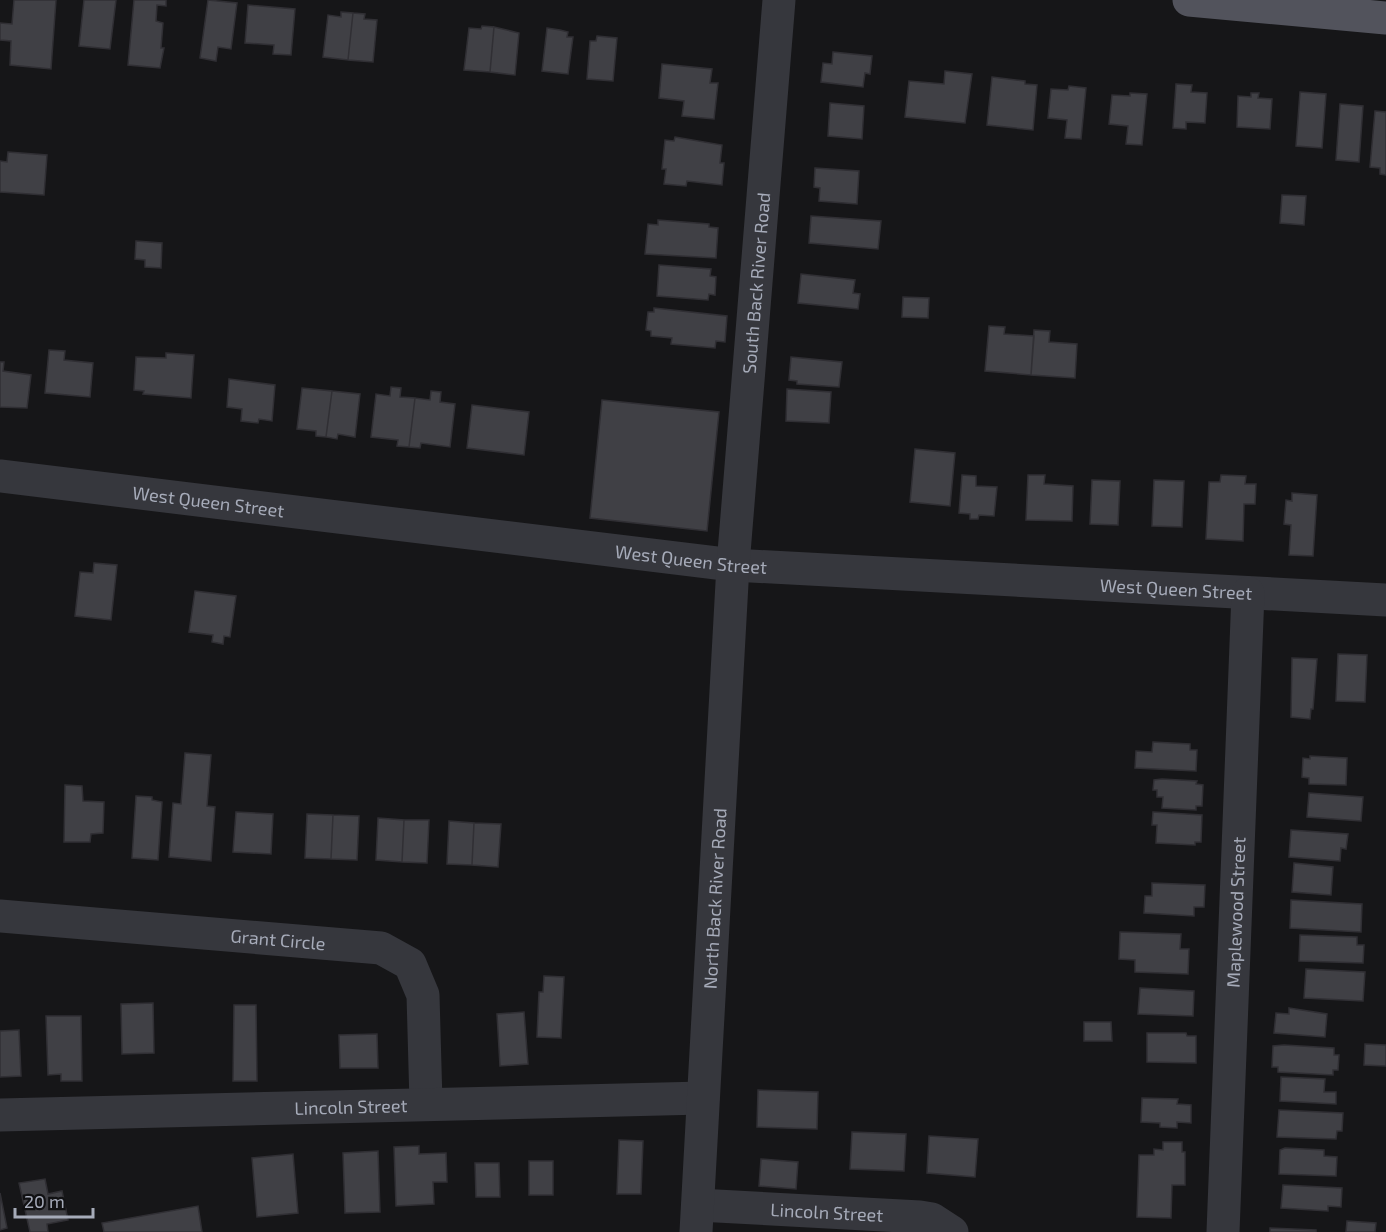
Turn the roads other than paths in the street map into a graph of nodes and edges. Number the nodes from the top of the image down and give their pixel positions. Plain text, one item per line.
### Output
1 (779, 0) edge
2 (1189, 0) edge
3 (1386, 18) edge
4 (0, 476) edge
5 (733, 564) junction
6 (1248, 593) junction
7 (1386, 600) edge
8 (0, 916) edge
9 (703, 1098) junction
10 (426, 1103) junction
11 (0, 1115) edge
12 (697, 1218) edge
13 (952, 1232) edge
14 (1223, 1232) edge

1 - 5 street, South Back River Road
2 - 3 main road
4 - 5 street, West Queen Street
5 - 6 street, West Queen Street
5 - 9 street, North Back River Road
6 - 7 street, West Queen Street
6 - 14 street, Maplewood Street
8 - 10 street, Grant Circle
9 - 10 street, Lincoln Street
9 - 12 street, North Back River Road
10 - 11 street, Lincoln Street
12 - 13 street, Lincoln Street

